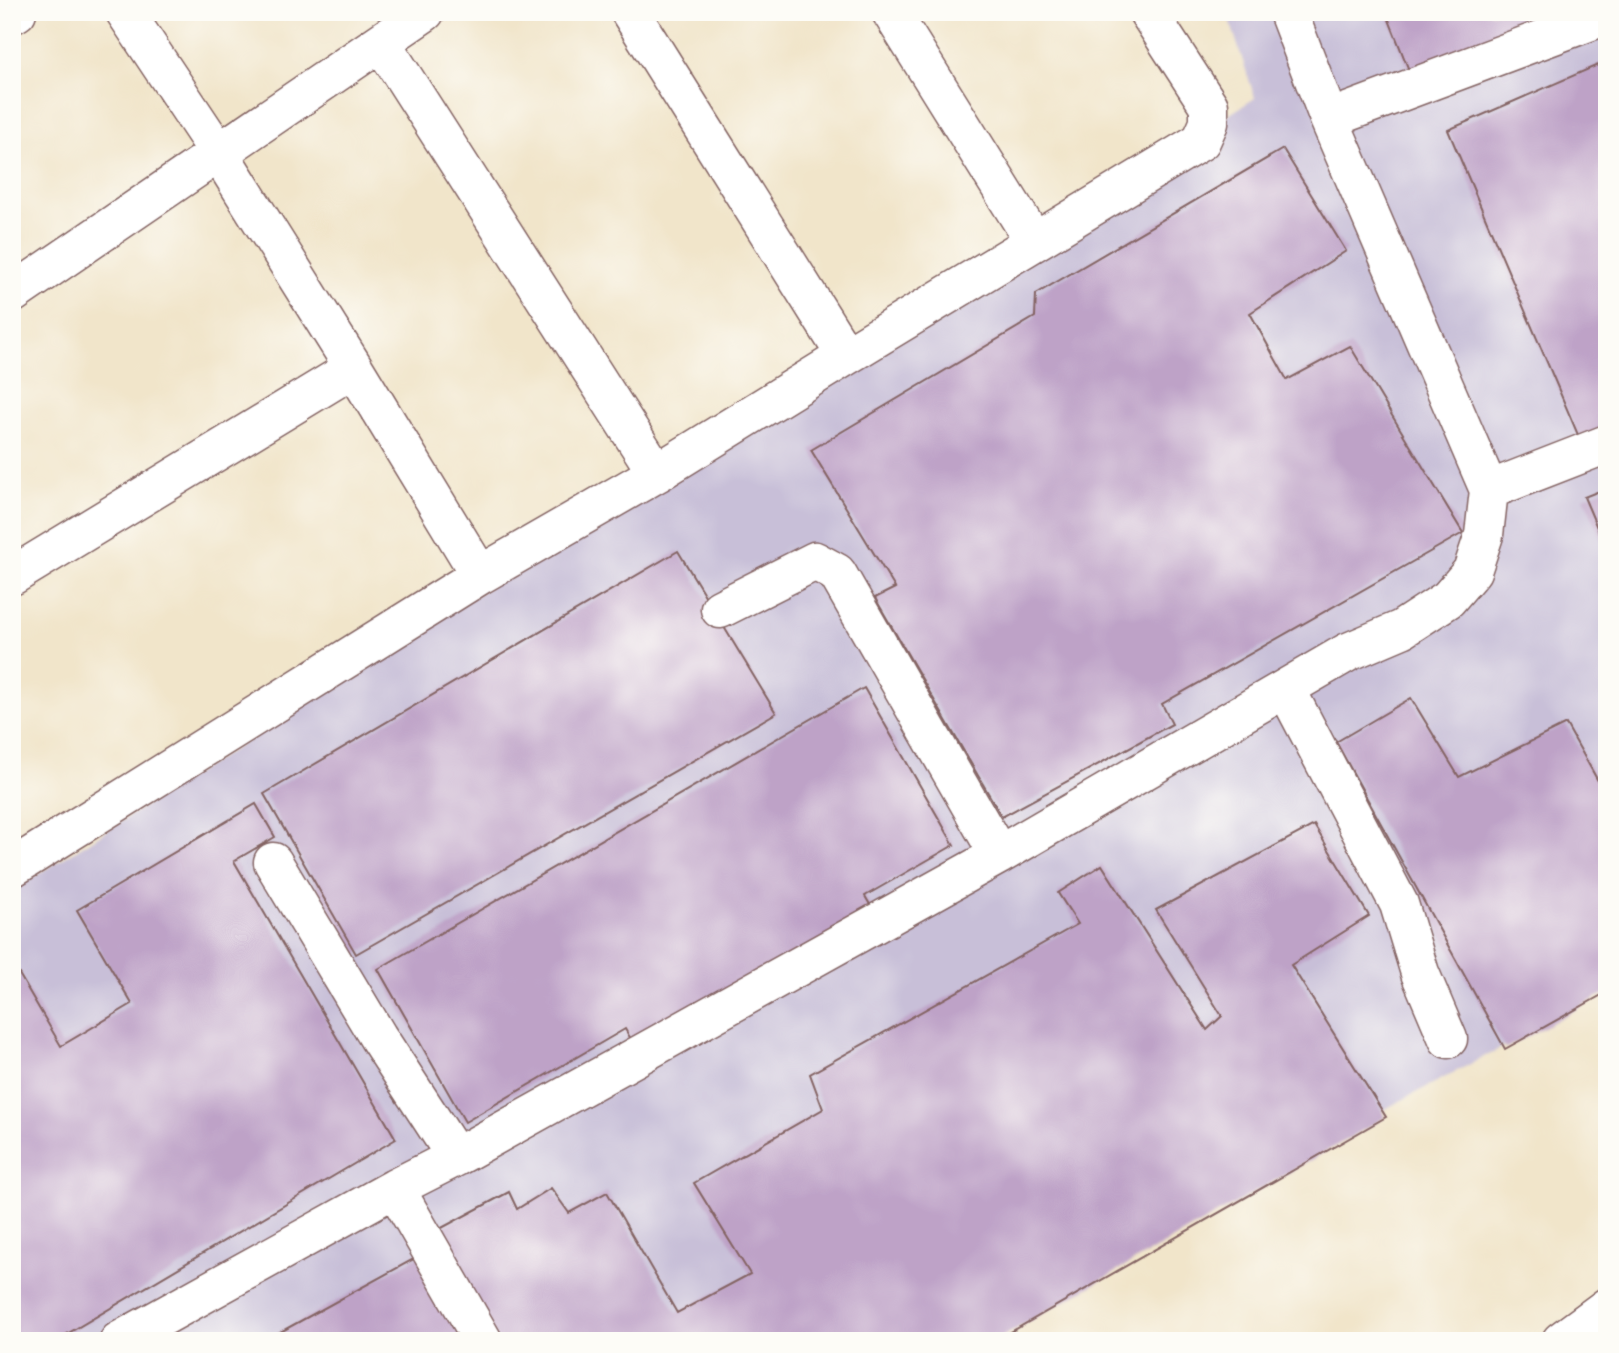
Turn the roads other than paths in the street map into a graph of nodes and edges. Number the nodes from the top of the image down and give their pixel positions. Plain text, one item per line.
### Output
1 (17, 12) edge
2 (125, 12) edge
3 (425, 12) edge
4 (630, 12) edge
5 (891, 12) edge
6 (1148, 12) edge
7 (1289, 12) edge
8 (12, 15) edge
9 (1607, 15) edge
10 (382, 42) junction
11 (1329, 119) junction
12 (219, 153) junction
13 (1034, 241) junction
14 (12, 294) edge
15 (846, 356) junction
16 (354, 368) junction
17 (1607, 444) edge
18 (657, 473) junction
19 (1489, 490) junction
20 (480, 575) junction
21 (12, 576) edge
22 (720, 608) dead end
23 (1286, 689) junction
24 (999, 855) junction
25 (273, 862) dead end
26 (12, 868) edge
27 (1448, 1039) dead end
28 (456, 1157) junction
29 (395, 1188) junction
30 (1607, 1307) edge
31 (119, 1341) edge
32 (483, 1341) edge
33 (1561, 1341) edge

1 - 8 street
2 - 12 street
3 - 10 street
4 - 15 street
5 - 13 street
6 - 13 street
7 - 11 street
9 - 11 street
10 - 12 street
10 - 18 street
11 - 19 street
12 - 14 street
12 - 16 street
13 - 15 street
15 - 18 street
16 - 20 street
16 - 21 street
17 - 19 street
18 - 20 street
19 - 23 street
20 - 26 street
22 - 24 street
23 - 24 street
23 - 27 street
24 - 28 street
25 - 28 street
28 - 29 street
29 - 31 street
29 - 32 street
30 - 33 street

